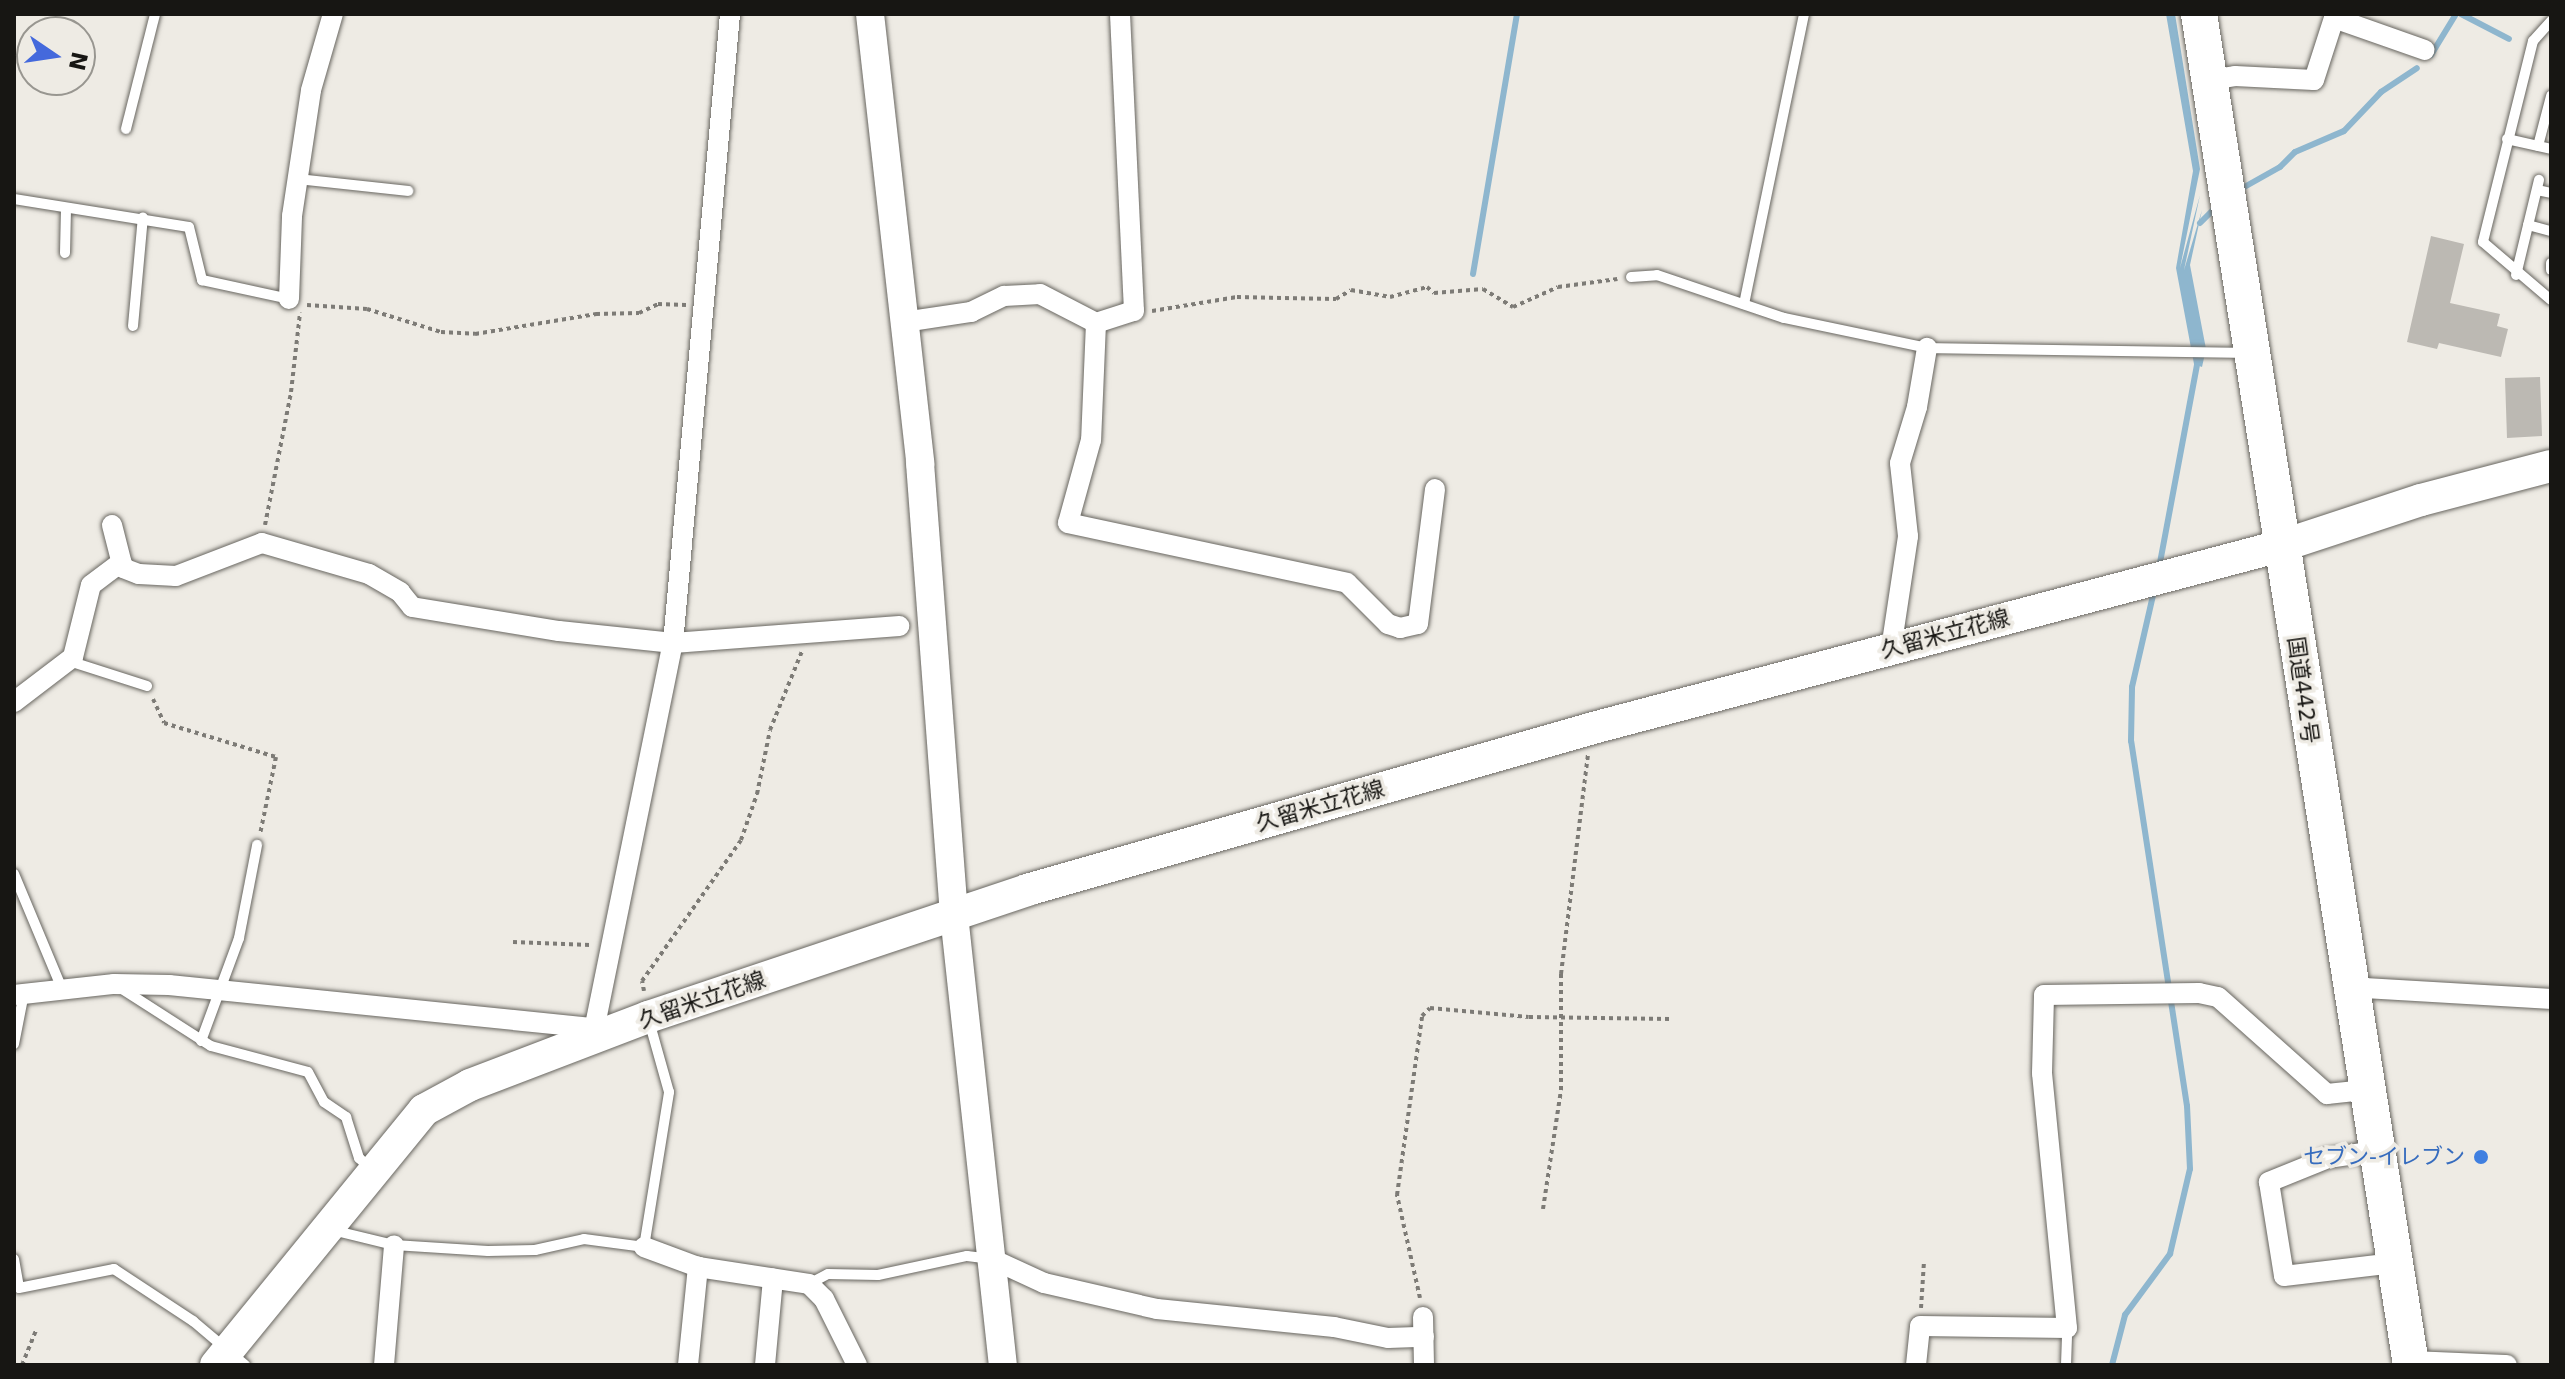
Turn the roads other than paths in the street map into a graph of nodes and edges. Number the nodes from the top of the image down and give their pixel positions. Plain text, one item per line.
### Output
1 (155, 14) edge
2 (333, 14) edge
3 (730, 14) edge
4 (870, 14) edge
5 (1120, 14) edge
6 (1804, 14) edge
7 (2199, 14) edge
8 (2551, 21) edge
9 (2425, 50) dead end
10 (2210, 80) junction
11 (2551, 96) edge
12 (126, 129) dead end
13 (2507, 139) junction
14 (2538, 146) junction
15 (2551, 149) edge
16 (298, 179) junction
17 (408, 191) dead end
18 (2551, 193) edge
19 (14, 199) edge
20 (66, 209) junction
21 (143, 217) junction
22 (2528, 225) junction
23 (2551, 231) edge
24 (65, 253) dead end
25 (2551, 263) edge
26 (2551, 270) edge
27 (2516, 275) junction
28 (1631, 277) road end
29 (289, 299) joint
30 (2551, 300) edge
31 (1744, 304) junction
32 (904, 322) junction
33 (1096, 323) junction
34 (133, 326) dead end
35 (1927, 348) junction
36 (2253, 354) junction
37 (2551, 466) edge
38 (1435, 489) dead end
39 (112, 525) dead end
40 (2284, 545) junction
41 (121, 562) junction
42 (1418, 624) junction
43 (899, 626) dead end
44 (1433, 639) dead end
45 (673, 643) junction
46 (1891, 649) junction
47 (68, 661) junction
48 (147, 686) road end
49 (14, 702) edge
50 (257, 845) road end
51 (14, 874) edge
52 (954, 915) junction
53 (114, 984) junction
54 (2349, 987) junction
55 (62, 989) junction
56 (219, 989) junction
57 (19, 994) edge
58 (2551, 999) edge
59 (648, 1017) junction
60 (593, 1034) junction
61 (201, 1041) junction
62 (14, 1044) edge
63 (2366, 1090) junction
64 (2376, 1151) junction
65 (373, 1172) junction
66 (326, 1229) junction
67 (394, 1245) junction
68 (644, 1247) junction
69 (14, 1259) edge
70 (992, 1259) junction
71 (2394, 1263) junction
72 (698, 1267) junction
73 (773, 1278) junction
74 (809, 1284) junction
75 (2067, 1328) junction
76 (229, 1361) edge
77 (2410, 1363) edge
78 (384, 1365) edge
79 (688, 1365) edge
80 (765, 1365) edge
81 (857, 1365) edge
82 (1003, 1365) edge
83 (1424, 1365) edge
84 (1916, 1365) edge
85 (2066, 1365) edge
86 (2507, 1365) edge

1 - 12 lane
2 - 16 street
3 - 45 street
4 - 32 street
5 - 33 street
6 - 31 lane
7 - 10 highway, 国道442号
8 - 13 lane
9 - 10 street
10 - 36 highway, 国道442号
11 - 14 lane
13 - 14 lane
13 - 27 lane
14 - 15 lane
16 - 17 lane
16 - 29 street
18 - 22 lane
19 - 20 lane
20 - 21 lane
20 - 24 lane
21 - 29 lane
21 - 34 lane
22 - 23 lane
22 - 27 lane
25 - 26 lane
27 - 30 lane
28 - 31 lane
31 - 35 lane
32 - 33 street
32 - 52 street
33 - 42 street
35 - 36 lane
35 - 46 street
36 - 40 highway, 国道442号
37 - 40 main road, 久留米立花線
38 - 42 street
39 - 41 street
40 - 46 main road, 久留米立花線
40 - 54 highway, 国道442号
41 - 45 street
41 - 47 street
42 - 44 street
43 - 45 street
45 - 60 street
46 - 52 main road, 久留米立花線
47 - 48 lane
47 - 49 street
50 - 56 lane
51 - 55 lane
52 - 59 main road, 久留米立花線
52 - 70 street
53 - 55 street
53 - 56 street
53 - 61 lane
54 - 58 street
54 - 63 highway, 国道442号
55 - 57 street
56 - 60 street
56 - 61 lane
57 - 62 lane
59 - 60 main road, 久留米立花線
59 - 68 lane
60 - 65 main road, 久留米立花線
61 - 65 lane
63 - 64 highway, 国道442号
63 - 75 street
64 - 71 highway, 国道442号
64 - 71 street
65 - 66 main road, 久留米立花線
66 - 67 lane
66 - 76 main road, 久留米立花線
67 - 68 lane
67 - 78 street
68 - 72 street
69 - 76 lane
70 - 74 lane
70 - 82 street
70 - 83 street
71 - 77 highway, 国道442号
72 - 73 street
72 - 79 street
73 - 74 street
73 - 80 street
74 - 81 street
75 - 84 street
75 - 85 lane
77 - 86 street

